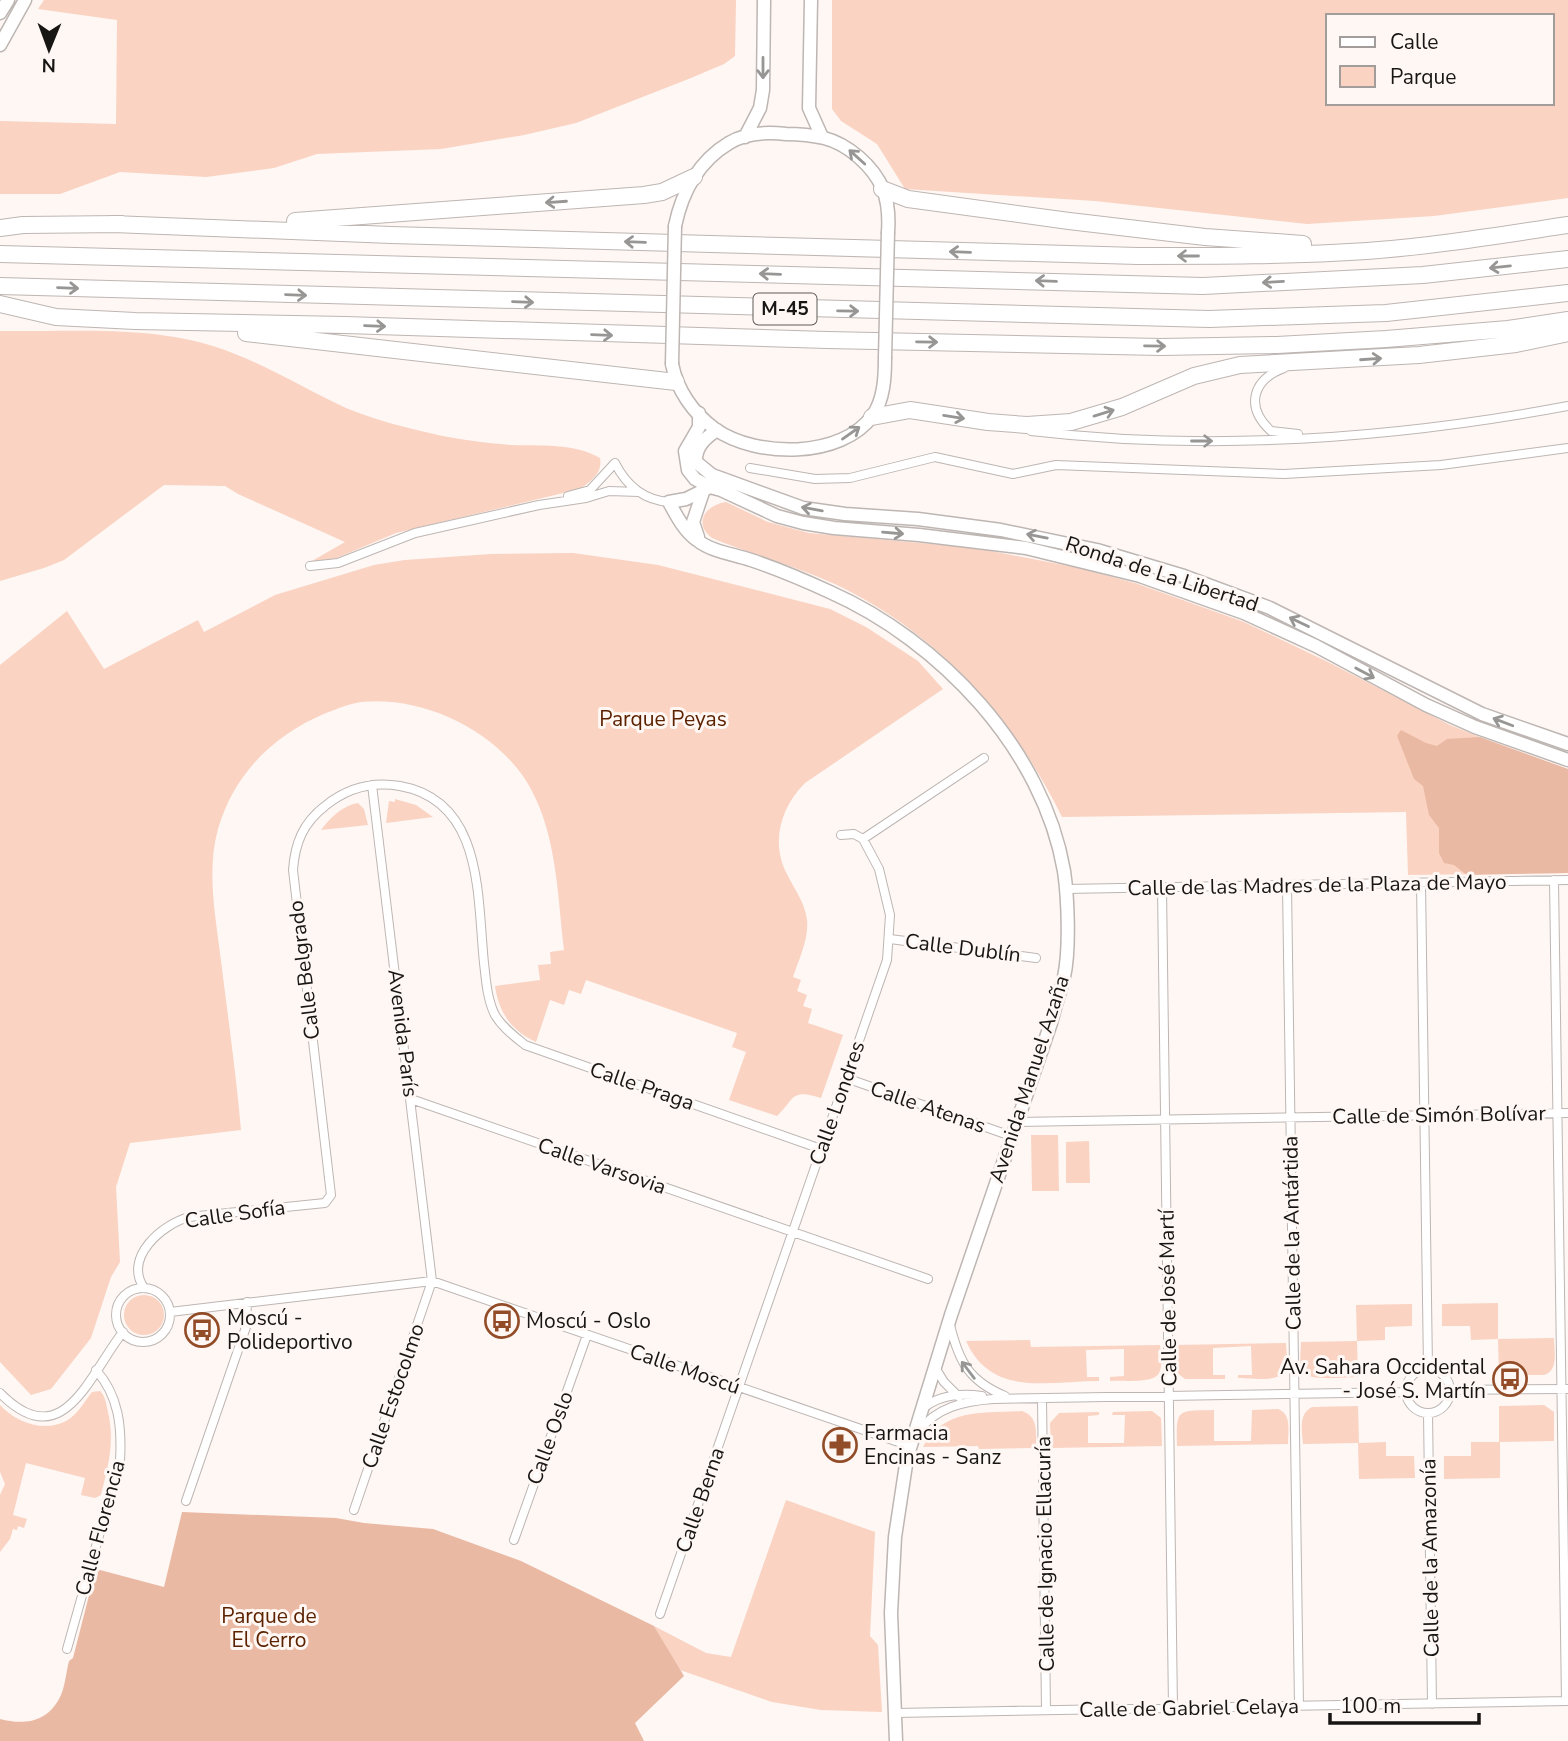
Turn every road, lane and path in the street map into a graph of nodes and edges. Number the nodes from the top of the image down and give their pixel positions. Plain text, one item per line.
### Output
1 (8, 0) edge
2 (25, 0) edge
3 (764, 0) edge
4 (811, 0) edge
5 (0, 13) edge
6 (0, 45) edge
7 (745, 137) junction
8 (822, 137) junction
9 (694, 177) junction
10 (883, 189) junction
11 (113, 224) junction
12 (1568, 225) edge
13 (0, 228) edge
14 (1451, 242) junction
15 (0, 254) edge
16 (1568, 259) edge
17 (0, 286) edge
18 (1568, 293) edge
19 (0, 304) edge
20 (1568, 320) edge
21 (135, 321) junction
22 (1568, 334) edge
23 (1323, 361) junction
24 (676, 382) junction
25 (1568, 406) edge
26 (699, 413) junction
27 (872, 417) junction
28 (988, 422) junction
29 (717, 430) junction
30 (1339, 435) junction
31 (1568, 448) edge
32 (750, 468) dead end
33 (706, 490) junction
34 (639, 492) junction
35 (669, 502) junction
36 (539, 505) junction
37 (705, 545) junction
38 (310, 566) dead end
39 (1568, 744) edge
40 (984, 758) dead end
41 (1568, 760) edge
42 (372, 785) junction
43 (841, 835) dead end
44 (863, 839) junction
45 (1554, 880) junction
46 (1568, 880) edge
47 (1420, 883) junction
48 (1287, 886) junction
49 (1162, 888) junction
50 (1066, 889) junction
51 (890, 939) junction
52 (1036, 957) dead end
53 (846, 1078) junction
54 (411, 1099) junction
55 (1557, 1113) junction
56 (1568, 1113) edge
57 (1424, 1115) junction
58 (1290, 1117) junction
59 (1165, 1119) junction
60 (1017, 1122) junction
61 (1011, 1136) junction
62 (821, 1149) junction
63 (331, 1195) joint
64 (792, 1232) junction
65 (928, 1279) dead end
66 (432, 1281) junction
67 (144, 1288) junction
68 (247, 1303) junction
69 (170, 1311) junction
70 (949, 1321) junction
71 (123, 1332) junction
72 (587, 1335) junction
73 (934, 1366) junction
74 (1428, 1368) junction
75 (96, 1370) junction
76 (739, 1387) junction
77 (1565, 1389) edge
78 (1450, 1390) junction
79 (1294, 1392) junction
80 (1406, 1392) junction
81 (0, 1393) edge
82 (956, 1394) junction
83 (1169, 1395) junction
84 (1012, 1398) junction
85 (1042, 1398) junction
86 (993, 1399) junction
87 (964, 1401) junction
88 (920, 1411) junction
89 (1428, 1413) junction
90 (909, 1446) junction
91 (186, 1501) dead end
92 (354, 1510) dead end
93 (514, 1540) dead end
94 (660, 1614) dead end
95 (68, 1649) dead end
96 (1567, 1701) edge
97 (1432, 1704) junction
98 (1299, 1706) junction
99 (1173, 1708) junction
100 (1046, 1710) junction
101 (895, 1713) junction
102 (896, 1741) edge

1 - 5 main road
2 - 6 main road
3 -> 7 main road
4 - 8 main road
7 - 8 main road
7 - 9 main road
10 -> 8 main road
9 -> 11 highway
9 - 24 main road, bridge
10 - 14 highway
10 - 27 main road, bridge
11 - 13 highway
14 -> 11 highway
12 - 14 highway
16 -> 15 highway, M-45
17 -> 18 highway, M-45
19 - 21 highway
21 -> 20 highway
21 - 24 highway
23 -> 22 highway
28 -> 23 highway
23 - 30 street
24 - 26 main road
25 - 30 street
26 - 29 main road
26 - 33 main road, Ronda de La Libertad
27 -> 28 highway
29 -> 27 main road
28 -> 30 street
39 -> 29 main road, Ronda de La Libertad
31 - 32 street
33 - 35 main road
33 - 37 main road
33 -> 41 main road, Ronda de La Libertad
34 - 35 street
34 - 36 street
34 - 36 street
35 - 37 main road, Avenida Manuel Azaña
36 - 38 street
37 - 50 main road, Avenida Manuel Azaña
40 - 44 street
42 - 54 street, Avenida París
42 - 62 street, Calle Praga
42 - 63 street, Calle Belgrado
43 - 44 street
44 - 51 street, Calle Londres
45 - 46 street, Calle de las Madres de la Plaza de Mayo
45 - 47 street, Calle de las Madres de la Plaza de Mayo
45 - 55 street
47 - 48 street, Calle de las Madres de la Plaza de Mayo
47 - 57 street
48 - 49 street, Calle de las Madres de la Plaza de Mayo
48 - 58 street, Calle de la Antártida
49 - 50 street, Calle de las Madres de la Plaza de Mayo
49 - 59 street, Calle de José Martí
50 - 60 main road, Avenida Manuel Azaña
51 - 52 street, Calle Dublín
51 - 53 street, Calle Londres
53 - 61 street, Calle Atenas
53 - 62 street, Calle Londres
54 - 64 street, Calle Varsovia
54 - 66 street, Avenida París
55 - 56 street, Calle de Simón Bolívar
55 - 57 street, Calle de Simón Bolívar
55 - 77 street
57 - 58 street, Calle de Simón Bolívar
57 - 74 street
58 - 59 street, Calle de Simón Bolívar
58 - 79 street, Calle de la Antártida
59 - 60 street, Calle de Simón Bolívar
59 - 83 street, Calle de José Martí
60 - 61 main road, Avenida Manuel Azaña
61 - 70 main road, Avenida Manuel Azaña
62 - 64 street, Calle Londres
63 - 67 street, Calle Sofía
64 - 65 street, Calle Varsovia
64 - 76 street, Calle Londres
66 - 68 street, Calle Moscú
66 - 72 street, Calle Moscú
66 - 92 street, Calle Estocolmo
67 - 69 street
67 - 71 street
68 - 69 street, Calle Moscú
68 - 91 street
69 - 71 street
70 - 73 main road, Avenida Manuel Azaña
84 -> 70 street
71 - 75 street
72 - 76 street, Calle Moscú
72 - 93 street, Calle Oslo
73 - 82 street
73 - 88 main road, Avenida Manuel Azaña
74 - 78 street
74 - 80 street
75 - 81 street
75 - 95 street, Calle Florencia
76 - 90 street, Calle Moscú
76 - 94 street, Calle Berna
77 - 78 street
77 - 96 street
78 - 89 street
79 - 80 street
79 - 83 street
79 - 98 street, Calle de la Antártida
80 - 89 street
82 - 86 street
82 - 87 street
82 - 88 street
83 - 85 street
83 - 99 street, Calle de José Martí
84 - 85 street
84 - 86 street
85 - 100 street, Calle de Ignacio Ellacuría
86 - 87 street
87 - 90 street
88 - 90 main road, Avenida Manuel Azaña
89 - 97 street, Calle de la Amazonía
90 - 101 main road, Avenida Manuel Azaña
96 - 97 street, Calle de Gabriel Celaya
97 - 98 street, Calle de Gabriel Celaya
98 - 99 street, Calle de Gabriel Celaya
99 - 100 street, Calle de Gabriel Celaya
100 - 101 street, Calle de Gabriel Celaya
101 - 102 main road, Avenida Manuel Azaña

